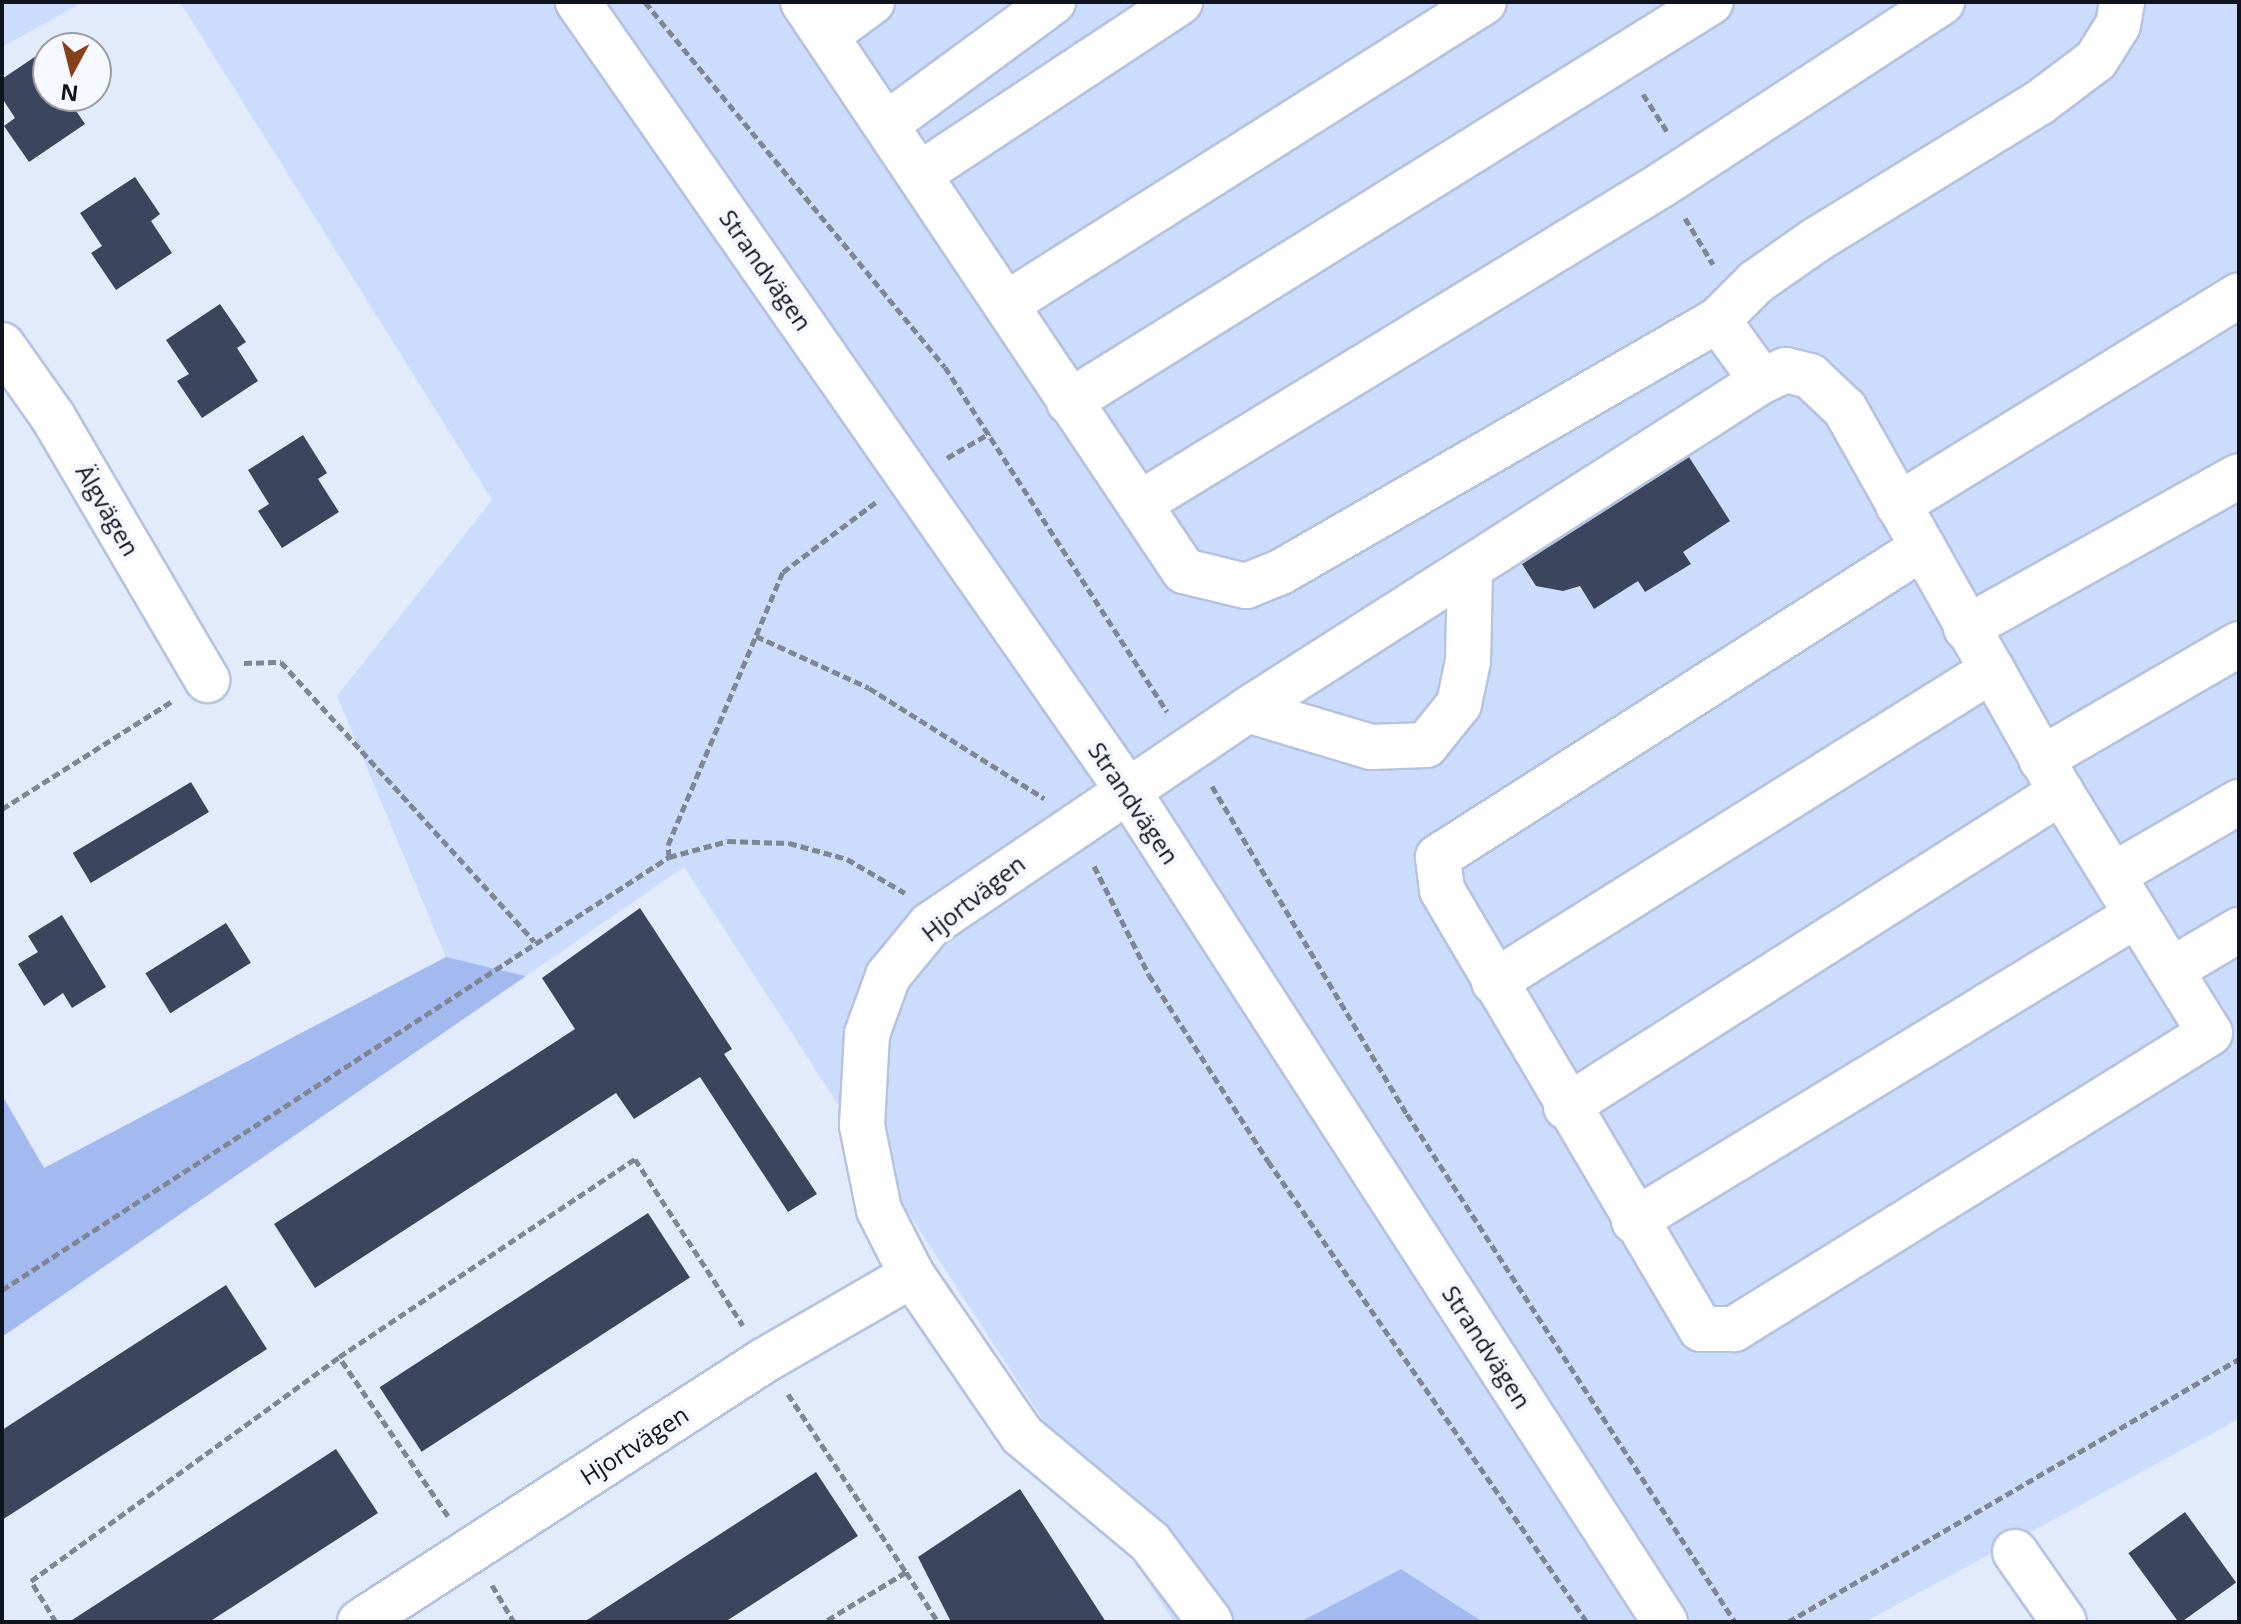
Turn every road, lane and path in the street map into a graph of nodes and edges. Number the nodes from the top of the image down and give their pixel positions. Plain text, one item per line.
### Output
1 (578, 2) edge
2 (645, 2) edge
3 (872, 2) edge
4 (1053, 2) edge
5 (1180, 2) edge
6 (1484, 2) edge
7 (1711, 2) edge
8 (1942, 2) edge
9 (2122, 2) edge
10 (815, 18) edge
11 (1618, 56) junction
12 (888, 123) junction
13 (920, 174) junction
14 (1676, 175) junction
15 (2239, 295) edge
16 (1008, 303) junction
17 (1727, 310) junction
18 (2, 345) edge
19 (1762, 381) junction
20 (1069, 402) junction
21 (990, 433) junction
22 (947, 458) dead end
23 (2239, 476) edge
24 (880, 500) dead end
25 (1139, 504) junction
26 (1898, 505) junction
27 (1922, 548) junction
28 (1470, 571) junction
29 (1966, 628) junction
30 (756, 636) junction
31 (2239, 644) edge
32 (1992, 670) junction
33 (207, 680) junction
34 (1247, 710) junction
35 (1190, 749) junction
36 (2051, 776) junction
37 (1128, 791) junction
38 (2239, 802) edge
39 (2, 809) edge
40 (1074, 826) junction
41 (669, 857) junction
42 (2113, 875) junction
43 (2135, 916) junction
44 (930, 925) junction
45 (2239, 930) edge
46 (534, 941) junction
47 (2171, 970) junction
48 (1494, 982) junction
49 (2225, 1035) edge
50 (1566, 1107) junction
51 (1634, 1221) junction
52 (912, 1275) junction
53 (2, 1290) edge
54 (339, 1357) junction
55 (2239, 1359) edge
56 (765, 1360) junction
57 (470, 1550) junction
58 (2015, 1552) dead end
59 (906, 1572) junction
60 (56, 1622) edge
61 (360, 1622) edge
62 (824, 1622) edge
63 (938, 1622) edge
64 (1210, 1622) edge
65 (1587, 1622) edge
66 (1665, 1622) edge
67 (1735, 1622) edge
68 (1788, 1622) edge
69 (2064, 1622) edge

1 - 37 street, Strandvägen
2 - 21 path
3 - 10 street
4 - 12 street
5 - 13 street
6 - 16 street
7 - 11 street
8 - 14 street
9 - 17 street
10 - 12 street
11 - 14 path
11 - 20 street
12 - 13 street
13 - 16 street
14 - 17 path
14 - 25 street
15 - 26 street
16 - 20 street
17 - 19 street
17 - 25 street
18 - 33 street, Älgvägen
19 - 26 street
19 - 28 street, Hjortvägen
20 - 25 street
21 - 22 path
21 - 35 path
23 - 29 street
24 - 30 path
26 - 27 street
27 - 29 street
27 - 48 street
28 - 34 street, Hjortvägen
28 - 34 street
29 - 32 street
30 - 40 path
30 - 41 path
31 - 36 street
32 - 36 street
32 - 48 street
33 - 39 path
33 - 46 path
34 - 35 street, Hjortvägen
35 - 37 street, Hjortvägen
35 - 67 path
36 - 42 street
36 - 50 street
37 - 40 street, Hjortvägen
37 - 66 street, Strandvägen
38 - 42 street
40 - 44 street, Hjortvägen
40 - 65 path
41 - 44 path
41 - 46 path
42 - 43 street
43 - 47 street
43 - 51 street
44 - 52 street, Hjortvägen
45 - 47 street
46 - 53 path
47 - 49 street
48 - 50 street
49 - 51 street
50 - 51 street
52 - 56 street, Hjortvägen
52 - 64 street, Hjortvägen
54 - 56 path
54 - 57 path
54 - 60 path
55 - 68 path
56 - 57 street, Hjortvägen
56 - 59 path
57 - 61 street, Hjortvägen
58 - 69 street
59 - 62 path
59 - 63 path

